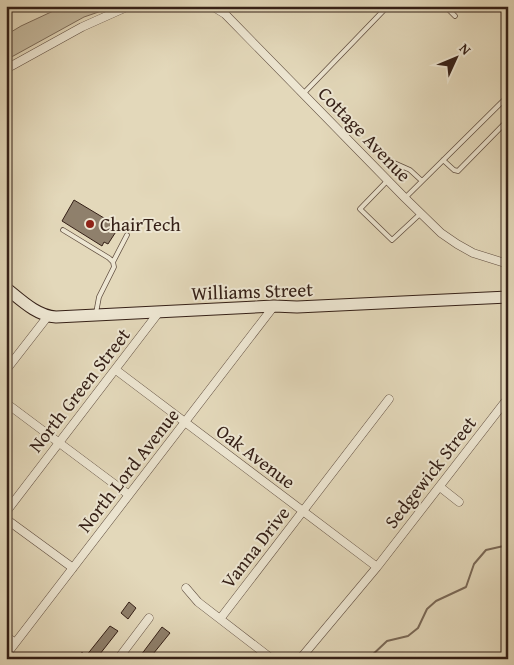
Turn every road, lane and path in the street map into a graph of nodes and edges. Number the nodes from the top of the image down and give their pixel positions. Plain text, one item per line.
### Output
1 (128, 6) edge
2 (212, 6) edge
3 (389, 6) edge
4 (445, 6) edge
5 (455, 16) dead end
6 (6, 69) edge
7 (303, 94) junction
8 (508, 96) edge
9 (508, 120) edge
10 (375, 145) dead end
11 (443, 160) junction
12 (388, 180) junction
13 (422, 181) junction
14 (405, 198) junction
15 (420, 213) junction
16 (63, 230) dead end
17 (127, 235) dead end
18 (113, 262) junction
19 (508, 264) edge
20 (6, 288) edge
21 (508, 297) edge
22 (274, 306) junction
23 (159, 312) junction
24 (96, 315) junction
25 (48, 316) junction
26 (6, 370) edge
27 (116, 370) junction
28 (508, 398) edge
29 (389, 399) dead end
30 (6, 403) edge
31 (185, 423) junction
32 (59, 443) junction
33 (440, 487) junction
34 (129, 495) junction
35 (459, 502) dead end
36 (6, 512) edge
37 (303, 512) junction
38 (6, 519) edge
39 (377, 567) junction
40 (73, 568) junction
41 (186, 588) dead end
42 (149, 618) dead end
43 (220, 619) junction
44 (6, 636) edge
45 (15, 643) junction
46 (6, 655) edge
47 (118, 659) edge
48 (272, 659) edge
49 (300, 659) edge

1 - 6 street
2 - 7 street, Cottage Avenue
3 - 7 lane
4 - 5 lane
7 - 12 street, Cottage Avenue
8 - 11 lane
9 - 11 lane
10 - 13 lane
11 - 13 lane
12 - 14 street, Cottage Avenue
12 - 15 lane
13 - 14 lane
14 - 15 street, Cottage Avenue
15 - 19 street, Cottage Avenue
16 - 18 lane
17 - 18 lane
18 - 24 lane
20 - 25 street
21 - 22 street, Williams Street
22 - 23 street, Williams Street
22 - 31 street, North Lord Avenue
23 - 24 street, Williams Street
23 - 27 street, North Green Street
24 - 25 street, Williams Street
25 - 26 street
27 - 31 street, Oak Avenue
27 - 32 street, North Green Street
28 - 33 street, Sedgewick Street
29 - 37 street, Vanna Drive
30 - 32 street
31 - 34 street, North Lord Avenue
31 - 37 street, Oak Avenue
32 - 34 street
32 - 36 street, North Green Street
33 - 35 street
33 - 39 street, Sedgewick Street
34 - 40 street, North Lord Avenue
37 - 39 street, Oak Avenue
37 - 43 street, Vanna Drive
38 - 40 street
39 - 49 street, Sedgewick Street
40 - 45 street, North Lord Avenue
41 - 43 street
42 - 47 street
43 - 48 street
44 - 45 street
45 - 46 street, North Lord Avenue

